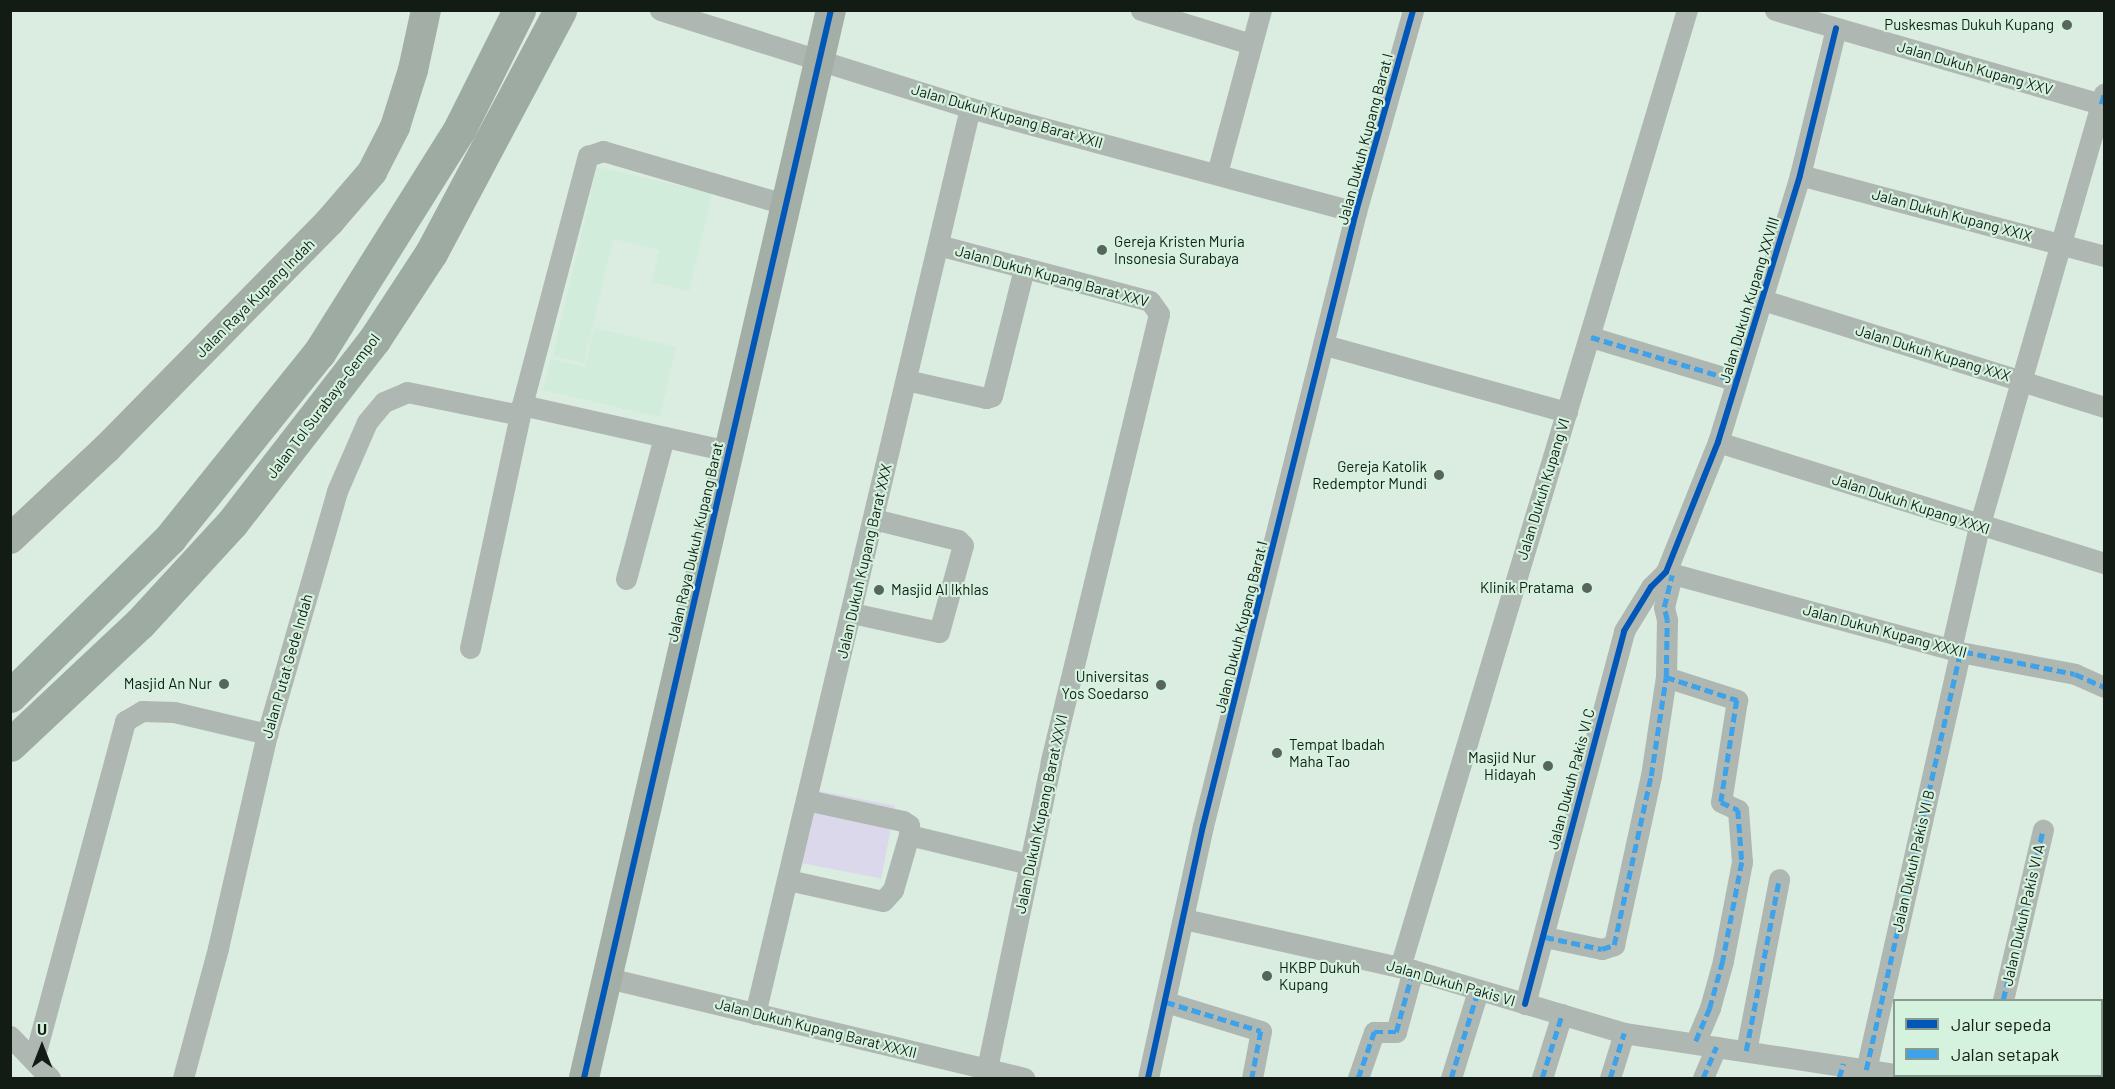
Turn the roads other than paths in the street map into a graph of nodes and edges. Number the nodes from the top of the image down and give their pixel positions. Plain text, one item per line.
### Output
1 (426, 10) edge
2 (519, 10) edge
3 (560, 10) edge
4 (660, 10) edge
5 (831, 10) edge
6 (1141, 10) edge
7 (1261, 10) edge
8 (1413, 10) edge
9 (1687, 10) edge
10 (1775, 10) edge
11 (1836, 28) junction
12 (1251, 44) junction
13 (821, 60) junction
14 (2103, 101) edge
15 (970, 108) junction
16 (1217, 173) junction
17 (1800, 175) junction
18 (788, 205) junction
19 (1356, 212) junction
20 (2060, 243) junction
21 (938, 244) junction
22 (2104, 256) edge
23 (1024, 269) junction
24 (1762, 300) junction
25 (1159, 314) joint
26 (1591, 337) junction
27 (1325, 345) junction
28 (906, 380) junction
29 (1737, 381) junction
30 (2022, 381) junction
31 (2104, 406) edge
32 (521, 410) junction
33 (1567, 412) junction
34 (664, 436) junction
35 (1718, 442) junction
36 (729, 451) junction
37 (874, 519) junction
38 (1979, 527) junction
39 (10, 539) edge
40 (2104, 563) edge
41 (1669, 574) junction
42 (626, 579) dead end
43 (852, 613) junction
44 (470, 648) dead end
45 (1955, 650) junction
46 (1666, 677) junction
47 (2104, 687) edge
48 (10, 696) edge
49 (267, 734) junction
50 (10, 745) edge
51 (807, 800) junction
52 (2043, 830) dead end
53 (909, 835) junction
54 (1029, 864) junction
55 (1779, 879) dead end
56 (788, 880) junction
57 (1184, 919) junction
58 (1545, 938) junction
59 (1406, 969) junction
60 (608, 978) junction
61 (1478, 990) junction
62 (2003, 999) edge
63 (1166, 1002) junction
64 (1525, 1004) junction
65 (755, 1014) junction
66 (1562, 1014) junction
67 (1624, 1033) junction
68 (10, 1035) edge
69 (1706, 1045) junction
70 (1746, 1051) junction
71 (34, 1059) junction
72 (987, 1070) junction
73 (1866, 1070) junction
74 (1841, 1071) edge
75 (1893, 1074) edge
76 (50, 1078) edge
77 (183, 1078) edge
78 (584, 1078) edge
79 (1024, 1078) edge
80 (1148, 1078) edge
81 (1252, 1078) edge
82 (1358, 1078) edge
83 (1451, 1078) edge
84 (1542, 1078) edge
85 (1610, 1078) edge
86 (1703, 1078) edge

1 - 39 street, Jalan Raya Kupang Indah
2 - 48 highway
3 - 50 highway, Jalan Tol Surabaya–Gempol
4 - 13 street, Jalan Dukuh Kupang Barat XXII
5 - 13 street, Jalan Raya Dukuh Kupang Barat
6 - 12 street
7 - 12 street
8 - 19 street, Jalan Dukuh Kupang Barat I
9 - 26 street, Jalan Dukuh Kupang VI
10 - 11 street, Jalan Dukuh Kupang XXV
11 - 14 street, Jalan Dukuh Kupang XXV
11 - 17 street, Jalan Dukuh Kupang XXVIII
12 - 16 street
13 - 15 street, Jalan Dukuh Kupang Barat XXII
13 - 18 street, Jalan Raya Dukuh Kupang Barat
14 - 20 street, Jalan Dukuh Pakis VI B
15 - 16 street, Jalan Dukuh Kupang Barat XXII
15 - 21 street, Jalan Dukuh Kupang Barat XXX
16 - 19 street, Jalan Dukuh Kupang Barat XXII
17 - 20 street, Jalan Dukuh Kupang XXIX
17 - 24 street, Jalan Dukuh Kupang XXVIII
18 - 32 street
18 - 36 street, Jalan Raya Dukuh Kupang Barat
19 - 27 street, Jalan Dukuh Kupang Barat I
20 - 22 street, Jalan Dukuh Kupang XXIX
20 - 30 street, Jalan Dukuh Pakis VI B
21 - 23 street, Jalan Dukuh Kupang Barat XXV
21 - 28 street, Jalan Dukuh Kupang Barat XXX
23 - 25 street, Jalan Dukuh Kupang Barat XXV
23 - 28 street
24 - 29 street, Jalan Dukuh Kupang XXVIII
24 - 30 street, Jalan Dukuh Kupang XXX
25 - 54 street, Jalan Dukuh Kupang Barat XXVI
26 - 29 street
26 - 33 street, Jalan Dukuh Kupang VI
27 - 33 street
27 - 57 street, Jalan Dukuh Kupang Barat I
28 - 37 street, Jalan Dukuh Kupang Barat XXX
29 - 35 street, Jalan Dukuh Kupang XXVIII
30 - 31 street, Jalan Dukuh Kupang XXX
30 - 38 street, Jalan Dukuh Pakis VI B
32 - 34 street, Jalan Putat Gede Indah
32 - 44 street
32 - 49 street, Jalan Putat Gede Indah
33 - 59 street, Jalan Dukuh Kupang VI
34 - 36 street, Jalan Putat Gede Indah
34 - 42 street
35 - 38 street, Jalan Dukuh Kupang XXXI
35 - 41 street, Jalan Dukuh Kupang XXVIII
36 - 60 street, Jalan Raya Dukuh Kupang Barat
37 - 43 street, Jalan Dukuh Kupang Barat XXX
37 - 43 street
38 - 40 street, Jalan Dukuh Kupang XXXI
38 - 45 street, Jalan Dukuh Pakis VI B
41 - 45 street, Jalan Dukuh Kupang XXXII
41 - 46 street
41 - 58 street, Jalan Dukuh Pakis VI C
43 - 51 street, Jalan Dukuh Kupang Barat XXX
45 - 47 street, Jalan Dukuh Kupang XXXII
45 - 73 street, Jalan Dukuh Pakis VI B
46 - 58 street
46 - 69 street
49 - 71 street
49 - 77 street, Jalan Putat Gede Indah
51 - 53 street
51 - 56 street, Jalan Dukuh Kupang Barat XXX
52 - 62 street, Jalan Dukuh Pakis VI A
53 - 54 street
53 - 56 street
54 - 72 street, Jalan Dukuh Kupang Barat XXVI
55 - 70 street
56 - 65 street, Jalan Dukuh Kupang Barat XXX
57 - 59 street, Jalan Dukuh Pakis VI
57 - 63 street, Jalan Dukuh Kupang Barat I
58 - 64 street, Jalan Dukuh Pakis VI C
59 - 61 street, Jalan Dukuh Pakis VI
59 - 82 street, Jalan Dukuh Kupang VI
60 - 65 street, Jalan Dukuh Kupang Barat XXXII
60 - 78 street, Jalan Raya Dukuh Kupang Barat
61 - 64 street, Jalan Dukuh Pakis VI
61 - 83 street
63 - 80 street, Jalan Dukuh Kupang Barat I
63 - 81 street
64 - 66 street, Jalan Dukuh Pakis VI
65 - 72 street, Jalan Dukuh Kupang Barat XXXII
66 - 67 street, Jalan Dukuh Pakis VI
66 - 84 street
67 - 69 street, Jalan Dukuh Pakis VI
67 - 85 street
68 - 71 street
69 - 70 street, Jalan Dukuh Pakis VI
69 - 86 street
70 - 74 street, Jalan Dukuh Pakis VI
71 - 76 street
72 - 79 street, Jalan Dukuh Kupang Barat XXXII
73 - 74 street, Jalan Dukuh Pakis VI
73 - 75 street, Jalan Dukuh Pakis VI

